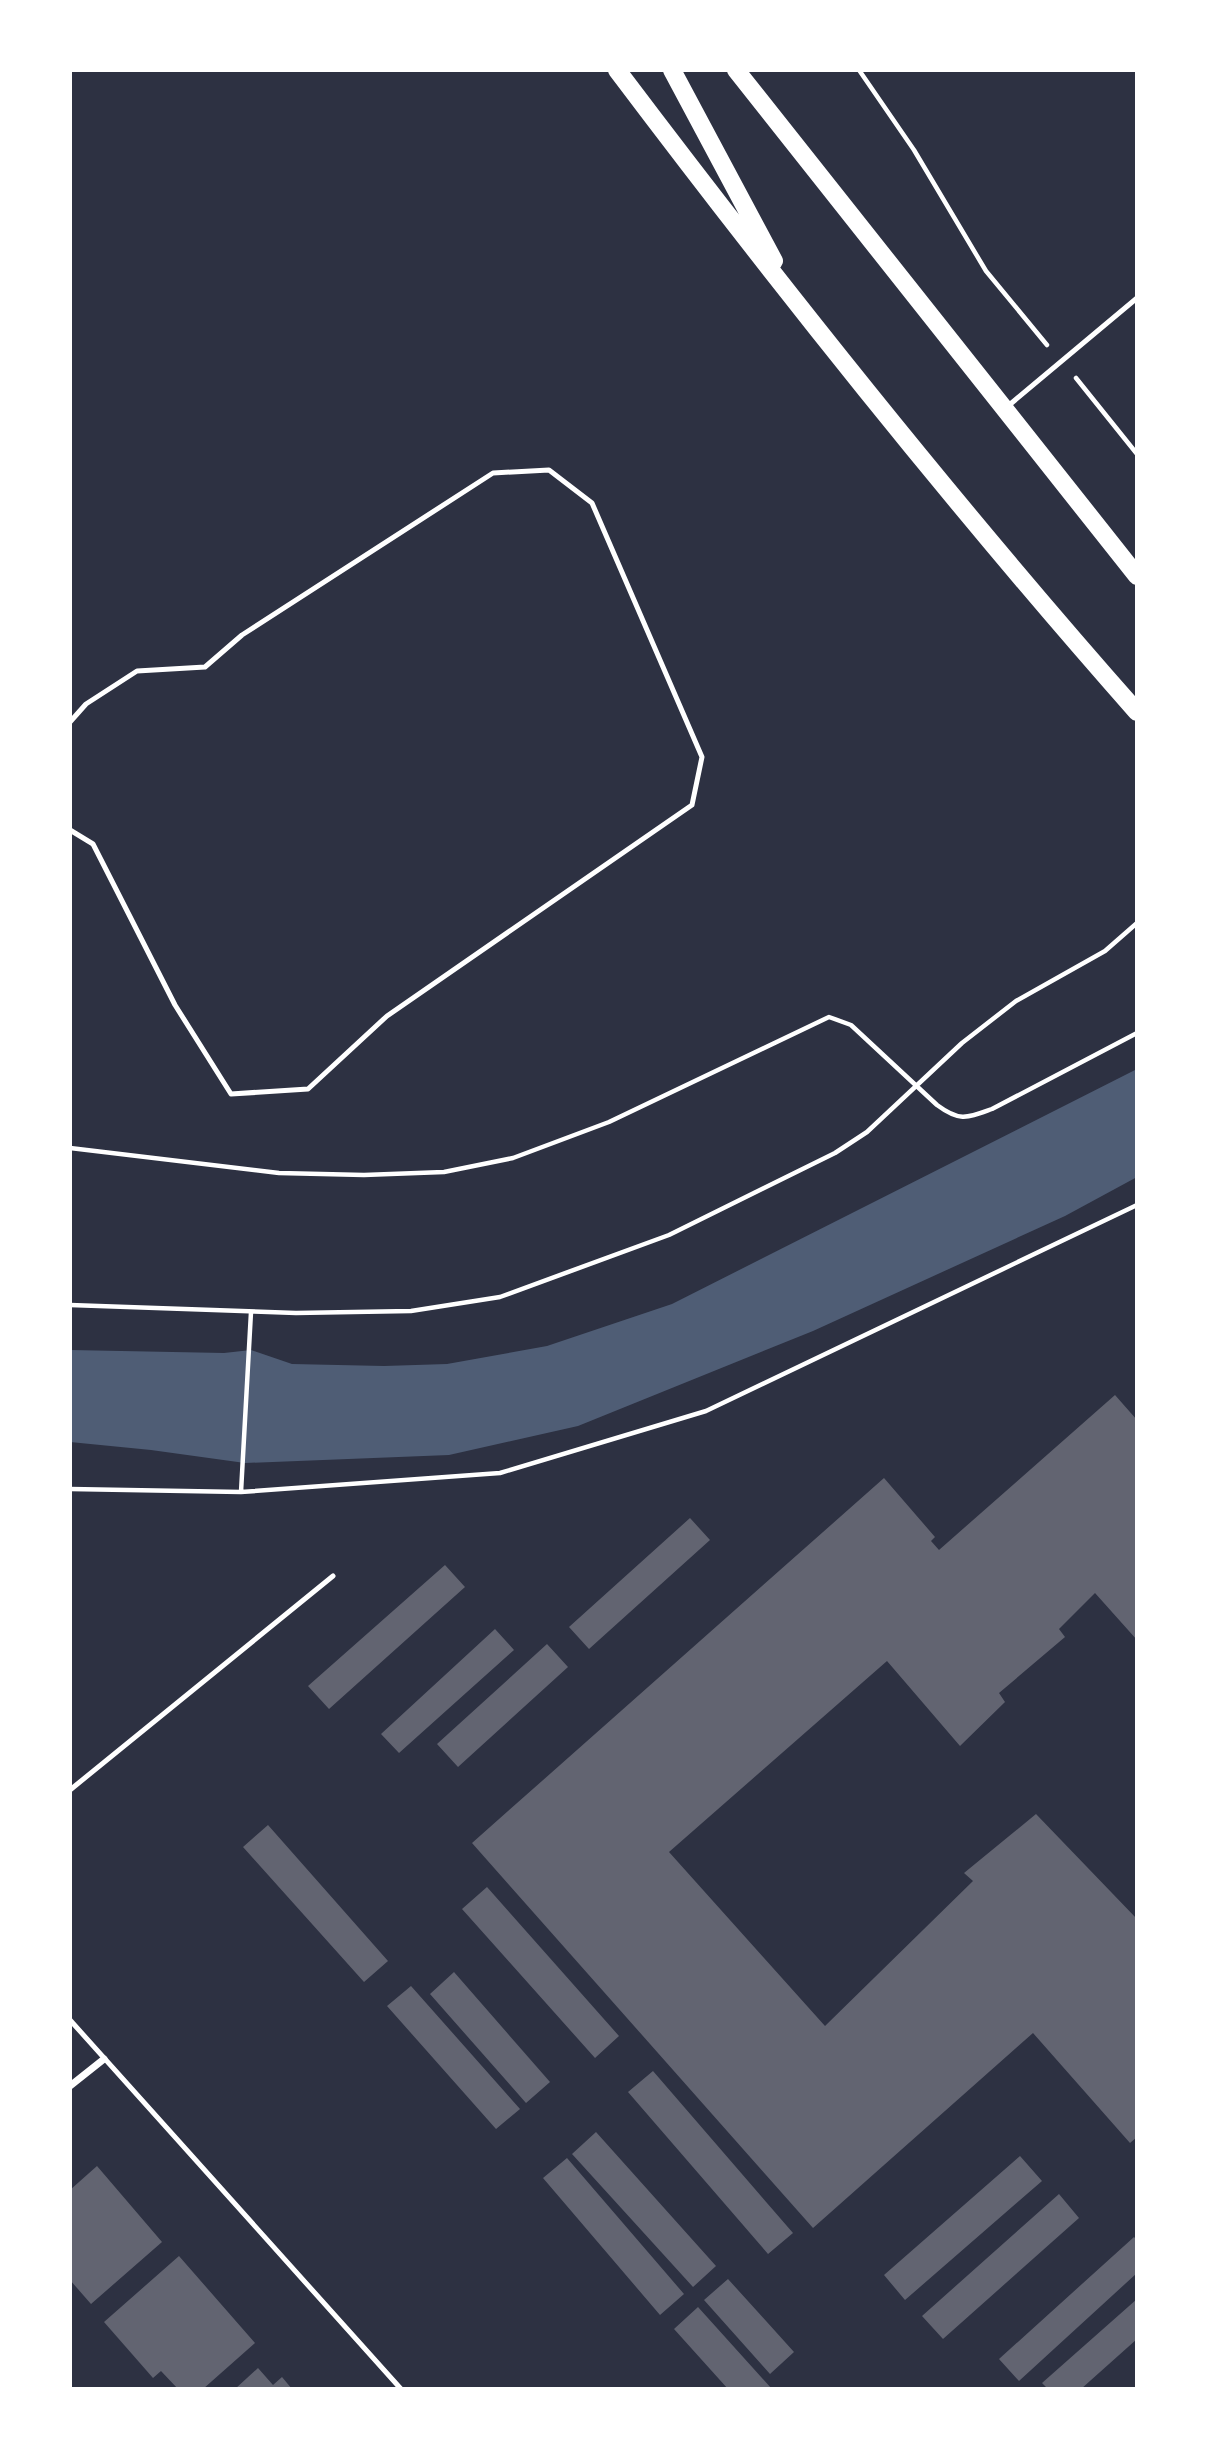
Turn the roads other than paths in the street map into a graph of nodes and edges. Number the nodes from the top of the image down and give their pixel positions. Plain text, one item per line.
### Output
1 (617, 70) edge
2 (672, 70) edge
3 (736, 70) edge
4 (1137, 298) edge
5 (796, 302) junction
6 (1005, 409) junction
7 (1137, 576) edge
8 (1137, 712) edge
9 (70, 722) edge
10 (70, 830) edge
11 (333, 1576) dead end
12 (70, 1790) edge
13 (70, 2020) edge
14 (104, 2059) junction
15 (70, 2086) edge
16 (401, 2389) edge

1 - 5 main road
2 - 5 main road
3 - 6 main road
4 - 6 lane
5 - 8 main road
6 - 7 main road
9 - 10 lane
11 - 12 lane
13 - 14 lane
14 - 15 street
14 - 16 lane

